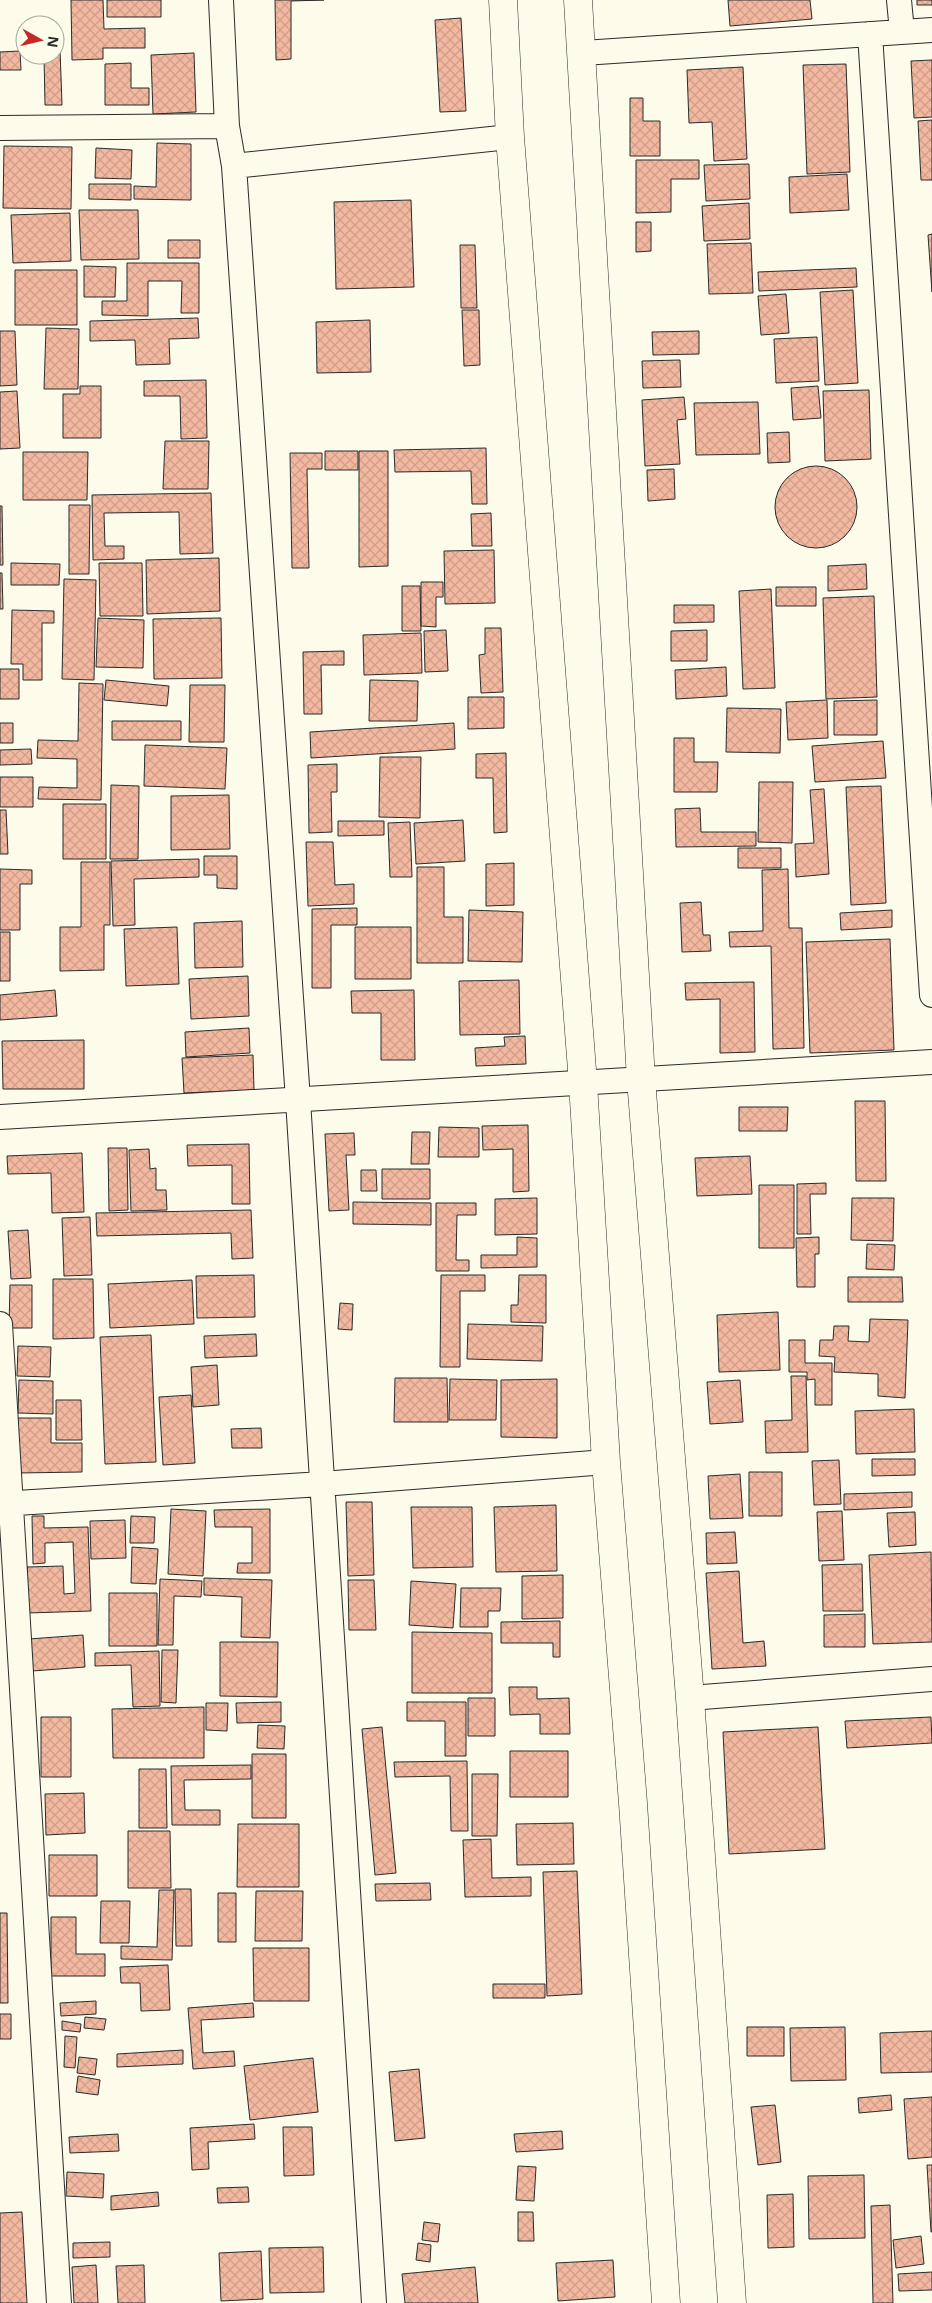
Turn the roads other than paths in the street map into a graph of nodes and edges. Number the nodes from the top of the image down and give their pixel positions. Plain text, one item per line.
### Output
1 (220, 0) edge
2 (503, 0) edge
3 (578, 0) edge
4 (899, 0) edge
5 (932, 30) edge
6 (902, 32) junction
7 (870, 34) junction
8 (583, 53) junction
9 (228, 126) junction
10 (0, 128) edge
11 (510, 137) junction
12 (234, 166) junction
13 (932, 995) edge
14 (932, 1062) edge
15 (641, 1080) junction
16 (582, 1083) junction
17 (298, 1100) junction
18 (0, 1117) edge
19 (0, 1324) edge
20 (606, 1462) junction
21 (322, 1484) junction
22 (5, 1504) edge
23 (932, 1679) edge
24 (690, 1698) junction
25 (59, 2303) edge
26 (374, 2303) edge
27 (666, 2303) edge
28 (732, 2303) edge

1 - 9 street
2 - 11 main road
3 - 8 main road
4 - 6 street
5 - 6 street
6 - 7 street
7 - 8 street
7 - 13 street
8 - 15 main road
9 - 10 street
9 - 12 street
11 - 12 street
11 - 16 main road
12 - 17 street
14 - 15 street
15 - 16 street
15 - 24 main road
16 - 17 street
16 - 20 main road
17 - 18 street
17 - 21 street
19 - 22 street
20 - 21 street
20 - 27 main road
21 - 22 street
21 - 26 street
22 - 25 street
23 - 24 street
24 - 28 main road

